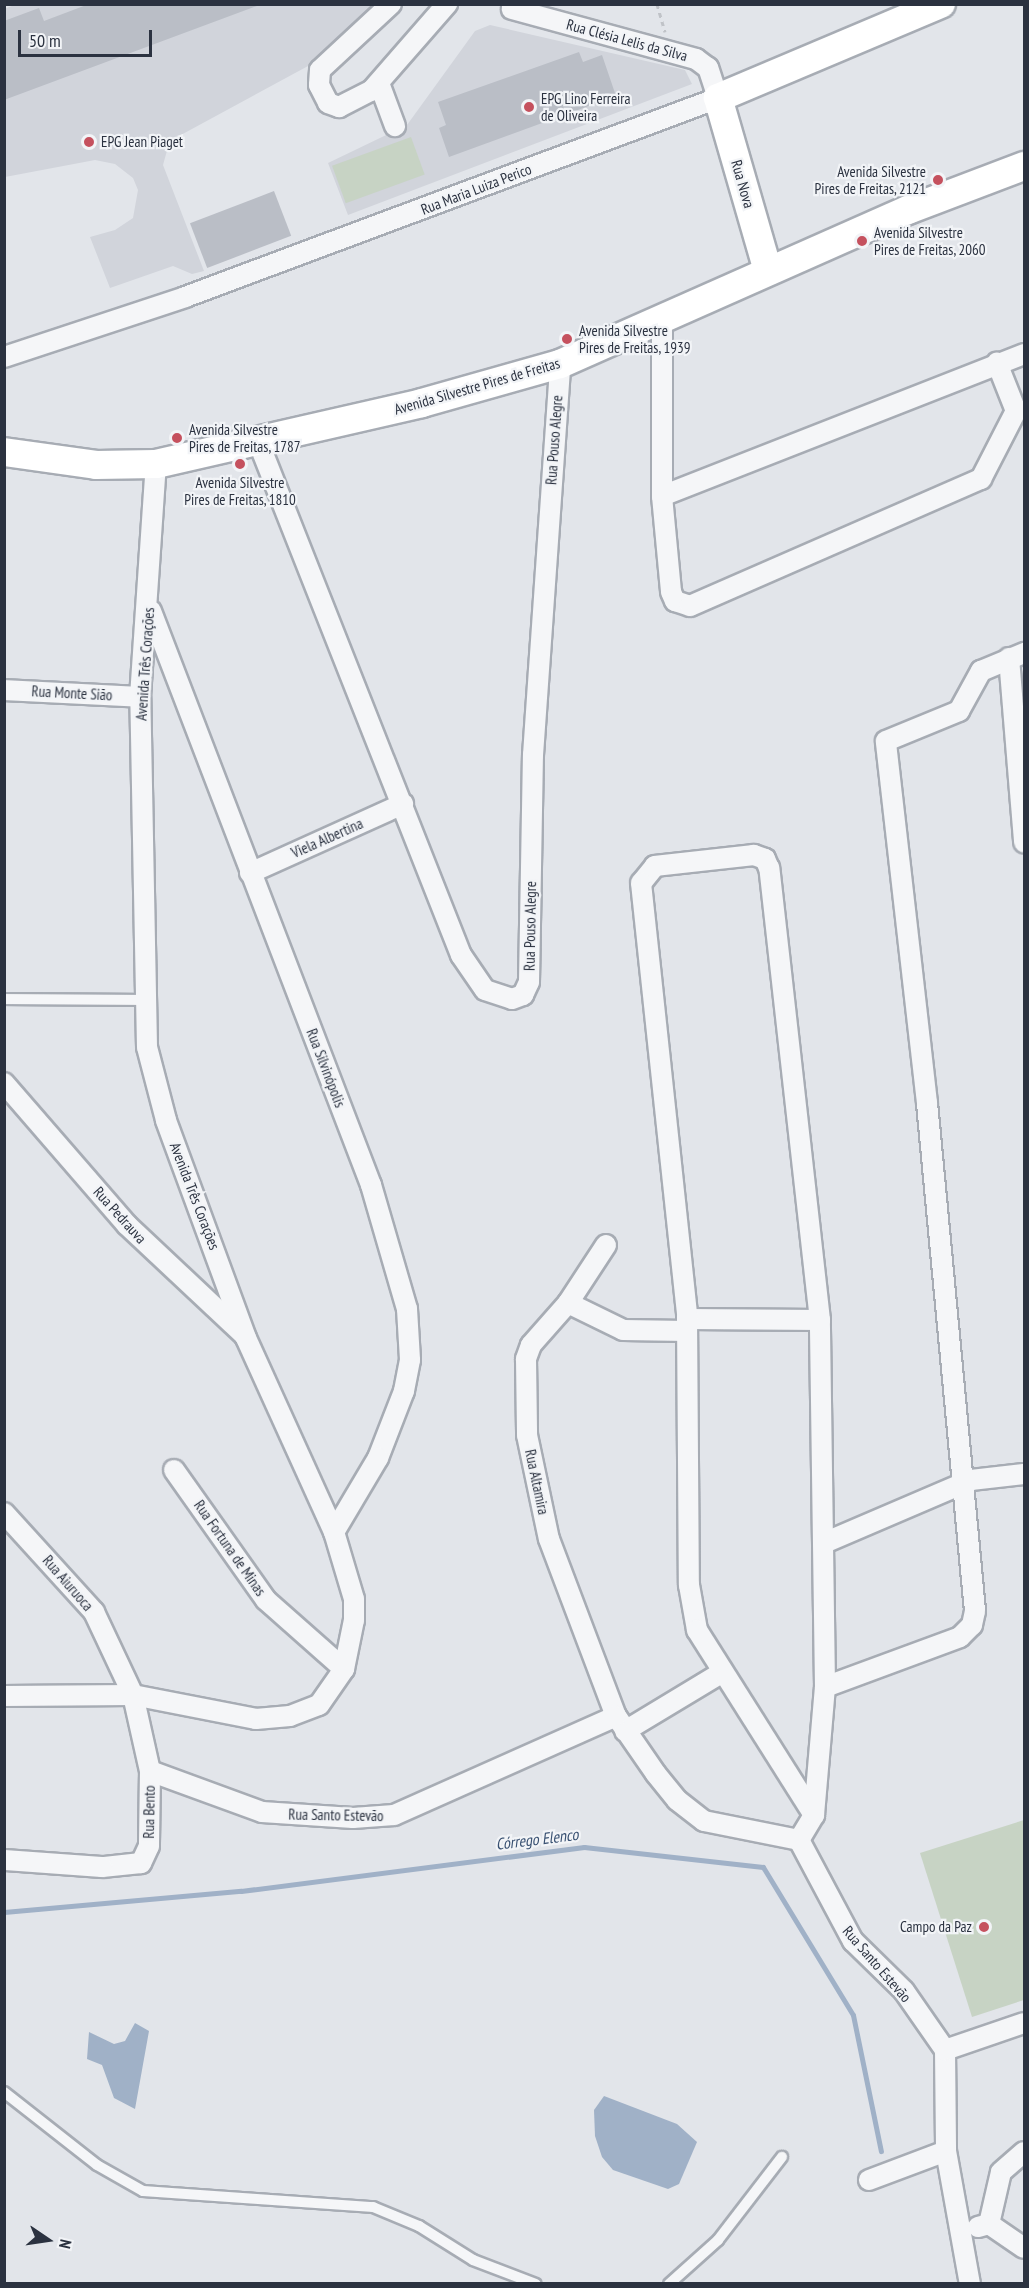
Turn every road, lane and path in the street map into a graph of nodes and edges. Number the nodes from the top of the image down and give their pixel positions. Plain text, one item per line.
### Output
1 (391, 4) edge
2 (447, 4) edge
3 (657, 4) edge
4 (935, 6) edge
5 (512, 9) dead end
6 (671, 51) junction
7 (379, 82) junction
8 (718, 98) junction
9 (395, 126) dead end
10 (1024, 166) edge
11 (768, 271) junction
12 (662, 318) junction
13 (1024, 354) edge
14 (4, 357) edge
15 (997, 363) junction
16 (560, 364) junction
17 (258, 441) junction
18 (4, 452) edge
19 (156, 464) junction
20 (662, 496) junction
21 (149, 606) junction
22 (1017, 656) edge
23 (4, 690) edge
24 (140, 697) junction
25 (403, 804) junction
26 (1024, 842) edge
27 (250, 873) junction
28 (4, 999) edge
29 (146, 1000) junction
30 (4, 1083) edge
31 (606, 1245) dead end
32 (568, 1303) junction
33 (820, 1320) junction
34 (687, 1325) junction
35 (246, 1338) junction
36 (174, 1470) dead end
37 (1024, 1474) edge
38 (963, 1483) junction
39 (4, 1513) edge
40 (334, 1532) junction
41 (824, 1543) junction
42 (344, 1669) junction
43 (721, 1673) junction
44 (825, 1687) junction
45 (133, 1695) junction
46 (4, 1696) edge
47 (620, 1724) junction
48 (150, 1771) junction
49 (814, 1815) junction
50 (800, 1840) junction
51 (4, 1860) edge
52 (1024, 2023) edge
53 (945, 2050) junction
54 (4, 2092) edge
55 (946, 2151) junction
56 (1024, 2152) edge
57 (782, 2157) dead end
58 (868, 2180) dead end
59 (989, 2224) junction
60 (964, 2231) junction
61 (1024, 2248) edge
62 (536, 2283) edge
63 (669, 2283) edge
64 (970, 2283) edge

1 - 7 street
2 - 7 street
3 - 6 path
4 - 8 main road, Rua Maria Luiza Perico
5 - 6 street, Rua Clésia Lelis da Silva
6 - 8 street, Rua Clésia Lelis da Silva
7 - 9 street
8 - 11 main road, Rua Nova
8 - 14 street, Rua Maria Luiza Perico
10 - 11 main road, Avenida Silvestre Pires de Freitas
11 - 12 main road, Avenida Silvestre Pires de Freitas
12 - 16 main road, Avenida Silvestre Pires de Freitas
12 - 20 street
13 - 15 street
15 - 20 street
15 - 20 street
16 - 17 main road, Avenida Silvestre Pires de Freitas
16 - 25 street, Rua Pouso Alegre
17 - 19 main road, Avenida Silvestre Pires de Freitas
17 - 25 street, Rua Pouso Alegre
18 - 19 main road, Avenida Silvestre Pires de Freitas
19 - 21 street, Avenida Três Corações
21 - 24 street, Avenida Três Corações
21 - 27 street, Rua Silvinópolis
22 - 26 street
22 - 38 street
23 - 24 street, Rua Monte Sião
24 - 29 street, Avenida Três Corações
25 - 27 street, Viela Albertina
27 - 40 street, Rua Silvinópolis
28 - 29 lane
29 - 35 street, Avenida Três Corações
30 - 35 street, Rua Pedrauva
31 - 32 street, Rua Altamira
32 - 34 street
32 - 47 street, Rua Altamira
33 - 34 street
33 - 34 street
33 - 41 street
34 - 43 street
35 - 40 street, Avenida Três Corações
36 - 42 street, Rua Fortuna de Minas
37 - 38 street
38 - 41 street
38 - 44 street
39 - 45 street, Rua Aiuruoca
40 - 42 street, Avenida Três Corações
41 - 44 street
42 - 45 street, Avenida Três Corações
43 - 47 street, Rua Santo Estevão
43 - 49 street
44 - 49 street
45 - 46 street, Avenida Três Corações
45 - 48 street, Rua Bento
47 - 48 street, Rua Santo Estevão
47 - 50 street
48 - 51 street, Rua Bento
49 - 50 street
50 - 53 street, Rua Santo Estevão
52 - 53 street
53 - 55 street
54 - 62 lane
55 - 58 street
55 - 60 street
56 - 59 street
57 - 63 lane
59 - 60 street
59 - 61 street
60 - 64 street

